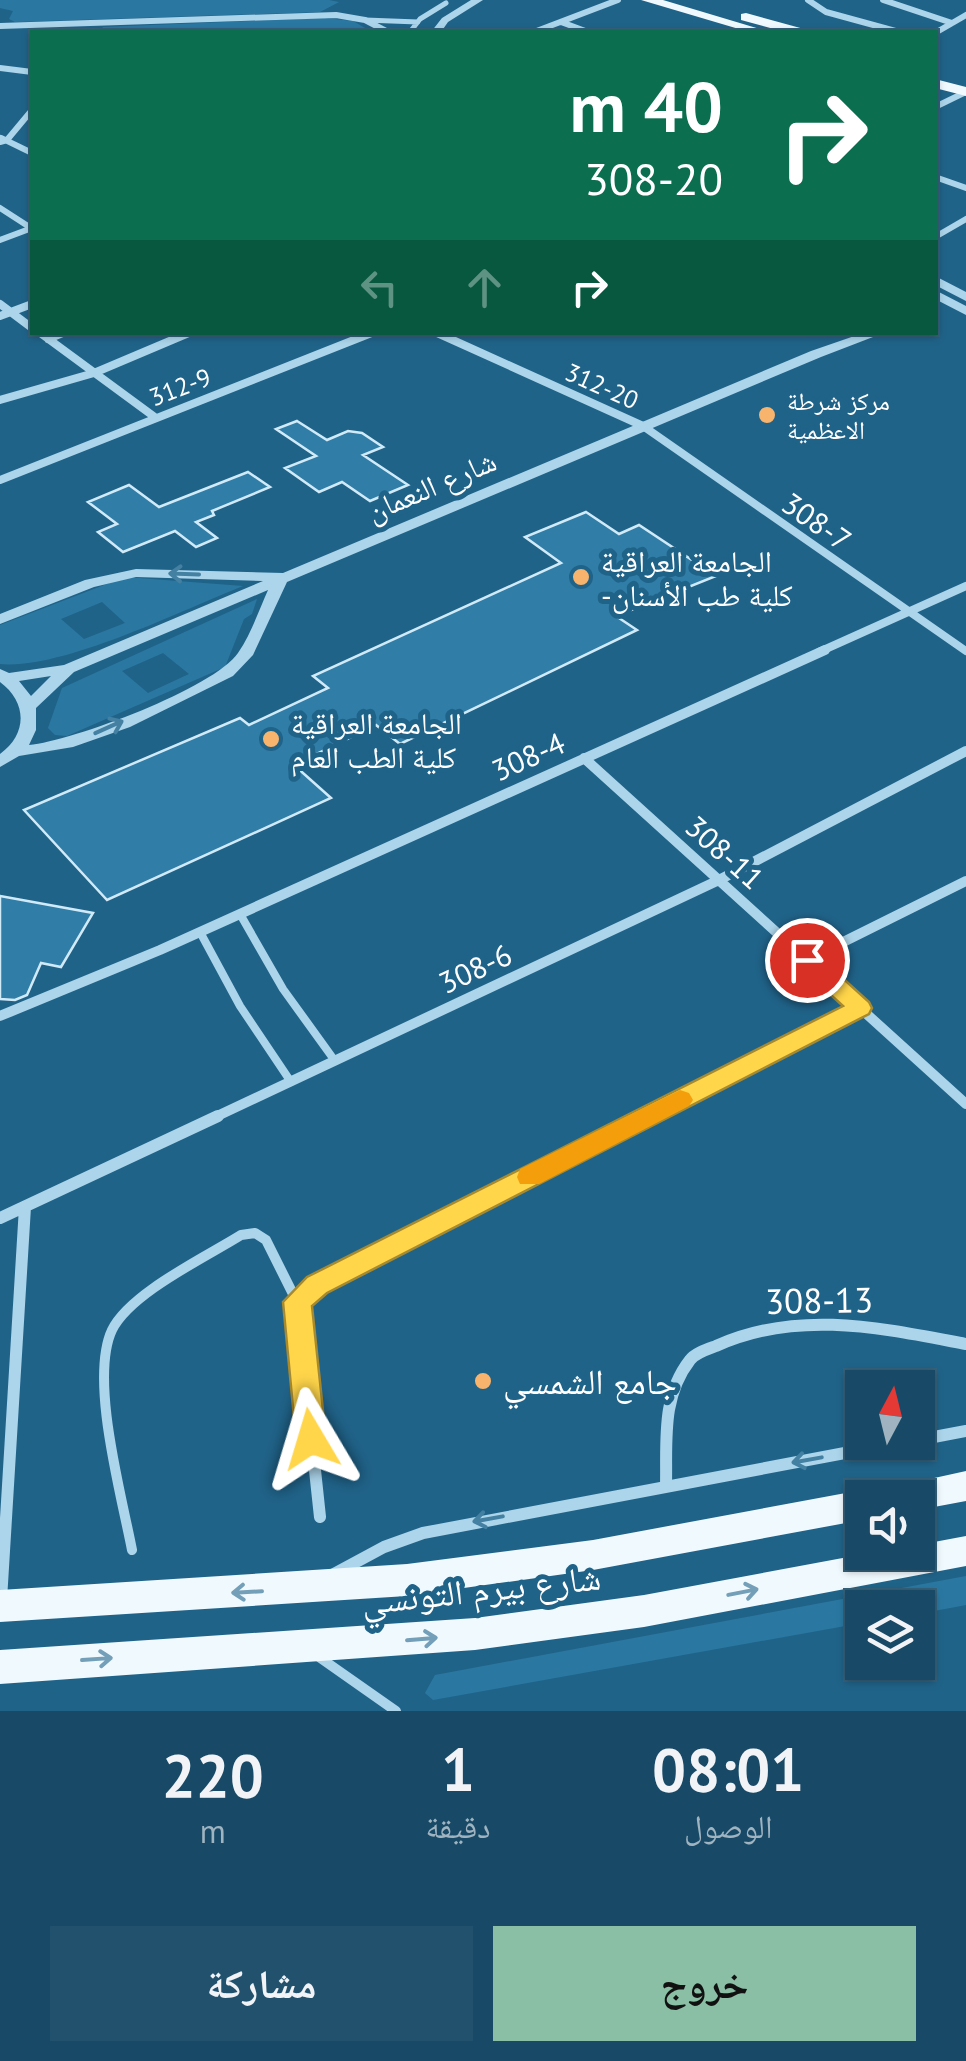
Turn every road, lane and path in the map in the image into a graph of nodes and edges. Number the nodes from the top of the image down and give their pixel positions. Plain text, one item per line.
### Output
1 (478, 0) edge
2 (618, 0) edge
3 (648, 0) edge
4 (686, 0) edge
5 (808, 0) edge
6 (883, 0) edge
7 (446, 3) dead end
8 (966, 15) edge
9 (365, 20) junction
10 (418, 22) junction
11 (560, 22) junction
12 (952, 23) junction
13 (94, 24) junction
14 (0, 26) edge
15 (90, 30) edge
16 (384, 30) edge
17 (412, 30) edge
18 (438, 30) edge
19 (539, 30) edge
20 (582, 30) edge
21 (750, 30) edge
22 (792, 30) edge
23 (892, 30) edge
24 (938, 31) edge
25 (0, 68) edge
26 (30, 72) edge
27 (938, 73) edge
28 (966, 80) edge
29 (938, 83) edge
30 (966, 92) edge
31 (938, 106) edge
32 (30, 115) edge
33 (2, 140) edge
34 (30, 151) edge
35 (938, 178) edge
36 (966, 188) edge
37 (0, 208) edge
38 (966, 219) edge
39 (30, 227) edge
40 (30, 229) edge
41 (938, 235) edge
42 (0, 240) edge
43 (938, 282) edge
44 (962, 298) edge
45 (0, 304) edge
46 (30, 305) edge
47 (938, 311) edge
48 (12, 312) junction
49 (0, 316) edge
50 (30, 326) edge
51 (43, 335) edge
52 (57, 335) edge
53 (184, 335) edge
54 (366, 335) edge
55 (442, 335) edge
56 (851, 335) edge
57 (871, 335) edge
58 (48, 339) junction
59 (816, 354) junction
60 (94, 373) junction
61 (0, 400) edge
62 (156, 418) junction
63 (643, 426) junction
64 (2, 476) edge
65 (282, 577) junction
66 (966, 586) edge
67 (908, 612) junction
68 (0, 618) edge
69 (966, 651) edge
70 (67, 669) junction
71 (3, 676) edge
72 (30, 706) junction
73 (966, 751) edge
74 (16, 752) junction
75 (584, 758) junction
76 (0, 762) edge
77 (719, 880) junction
78 (966, 881) edge
79 (240, 914) junction
80 (200, 932) junction
81 (807, 960) junction
82 (860, 1008) junction
83 (0, 1016) edge
84 (335, 1062) junction
85 (290, 1082) junction
86 (964, 1100) edge
87 (25, 1207) junction
88 (0, 1218) edge
89 (297, 1302) junction
90 (966, 1344) edge
91 (966, 1431) edge
92 (935, 1437) edge
93 (845, 1453) edge
94 (666, 1486) junction
95 (966, 1486) edge
96 (935, 1492) edge
97 (845, 1508) edge
98 (320, 1516) dead end
99 (132, 1550) dead end
100 (966, 1551) edge
101 (312, 1588) junction
102 (0, 1606) edge
103 (302, 1647) junction
104 (0, 1667) edge
105 (396, 1711) edge

1 - 18 street
2 - 11 street
3 - 21 main road
4 - 22 main road
5 - 23 street
6 - 12 street
7 - 10 lane
8 - 12 street
9 - 10 lane
9 - 13 street
9 - 16 street
10 - 17 lane
11 - 19 street
11 - 20 street
12 - 24 street
13 - 14 street
13 - 15 street
25 - 26 street
27 - 28 main road
29 - 30 main road
30 - 31 street
32 - 33 street
33 - 34 street
35 - 36 street
37 - 39 street
38 - 41 street
40 - 42 street
43 - 44 street
44 - 47 street
45 - 48 street
46 - 48 street
48 - 49 street
48 - 50 street
51 - 58 street
52 - 58 street
53 - 60 street
54 - 62 street, 312-9
55 - 63 street, 312-20
56 - 59 street, شارع النعمان
57 - 59 street, شارع النعمان
58 - 60 street
59 - 63 street, شارع النعمان
60 - 61 street
60 - 62 street
62 - 64 street, 312-9
63 - 65 street, شارع النعمان
63 - 67 street, 308-7
65 -> 68 street
65 - 70 street, شارع النعمان
74 -> 65 street
66 - 67 street, 308-4
67 - 69 street, 308-7
67 - 75 street, 308-4
70 - 71 street, شارع النعمان
70 - 72 street, شارع النعمان
71 - 72 street
72 - 74 street
73 - 77 street, 308-6
74 - 76 street
75 - 77 street, 308-11
75 - 79 street, 308-4
77 - 81 street, 308-11
77 - 84 street, 308-6
78 - 81 street
79 - 80 street, 308-4
79 - 84 lane
80 - 83 street, 308-4
80 - 85 lane
81 - 82 street, 308-11
82 - 86 street, 308-11
82 - 89 street
84 - 85 street, 308-6
85 - 87 street, 308-6
87 - 88 street, 308-6
87 - 102 street
89 - 98 street
89 - 99 lane
90 - 94 street, 308-13
91 - 92 street
93 -> 94 street
94 -> 101 street
95 - 96 main road
97 - 101 main road, شارع بيرم التونسي
103 -> 100 main road, شارع بيرم التونسي
101 -> 102 main road, شارع بيرم التونسي
104 -> 103 main road, شارع بيرم التونسي
103 - 105 lane

